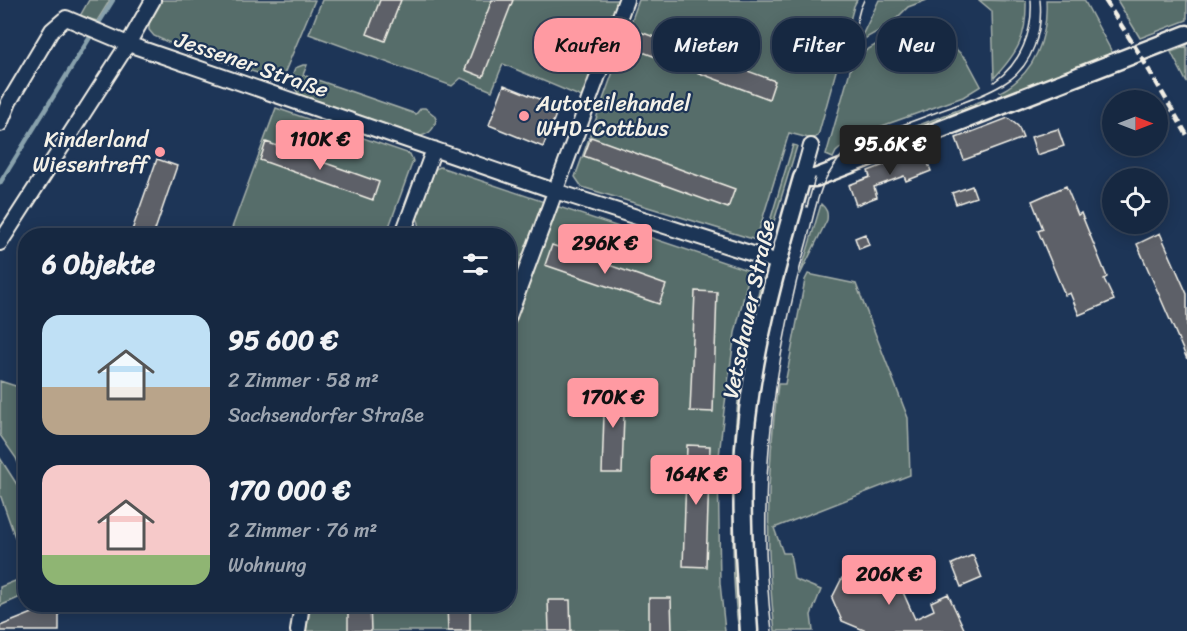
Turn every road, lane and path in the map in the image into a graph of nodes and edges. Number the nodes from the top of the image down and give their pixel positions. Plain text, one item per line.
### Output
1 (153, 0) edge
2 (626, 0) edge
3 (1187, 34) edge
4 (128, 44) junction
5 (0, 124) edge
6 (812, 146) dead end
7 (434, 149) junction
8 (802, 178) junction
9 (555, 191) junction
10 (405, 228) edge
11 (0, 243) edge
12 (778, 262) junction
13 (516, 297) edge
14 (301, 612) edge
15 (298, 631) edge
16 (749, 631) edge

1 - 4 street
2 - 9 street
3 - 8 street
4 - 5 street, Jessener Straße
4 - 7 street, Jessener Straße
4 - 11 street
6 - 8 street, Vetschauer Straße
7 - 9 street, Jessener Straße
7 - 10 street
8 - 12 street, Vetschauer Straße
9 - 12 street, Jessener Straße
9 - 13 street
12 - 16 street, Vetschauer Straße
14 - 15 street

